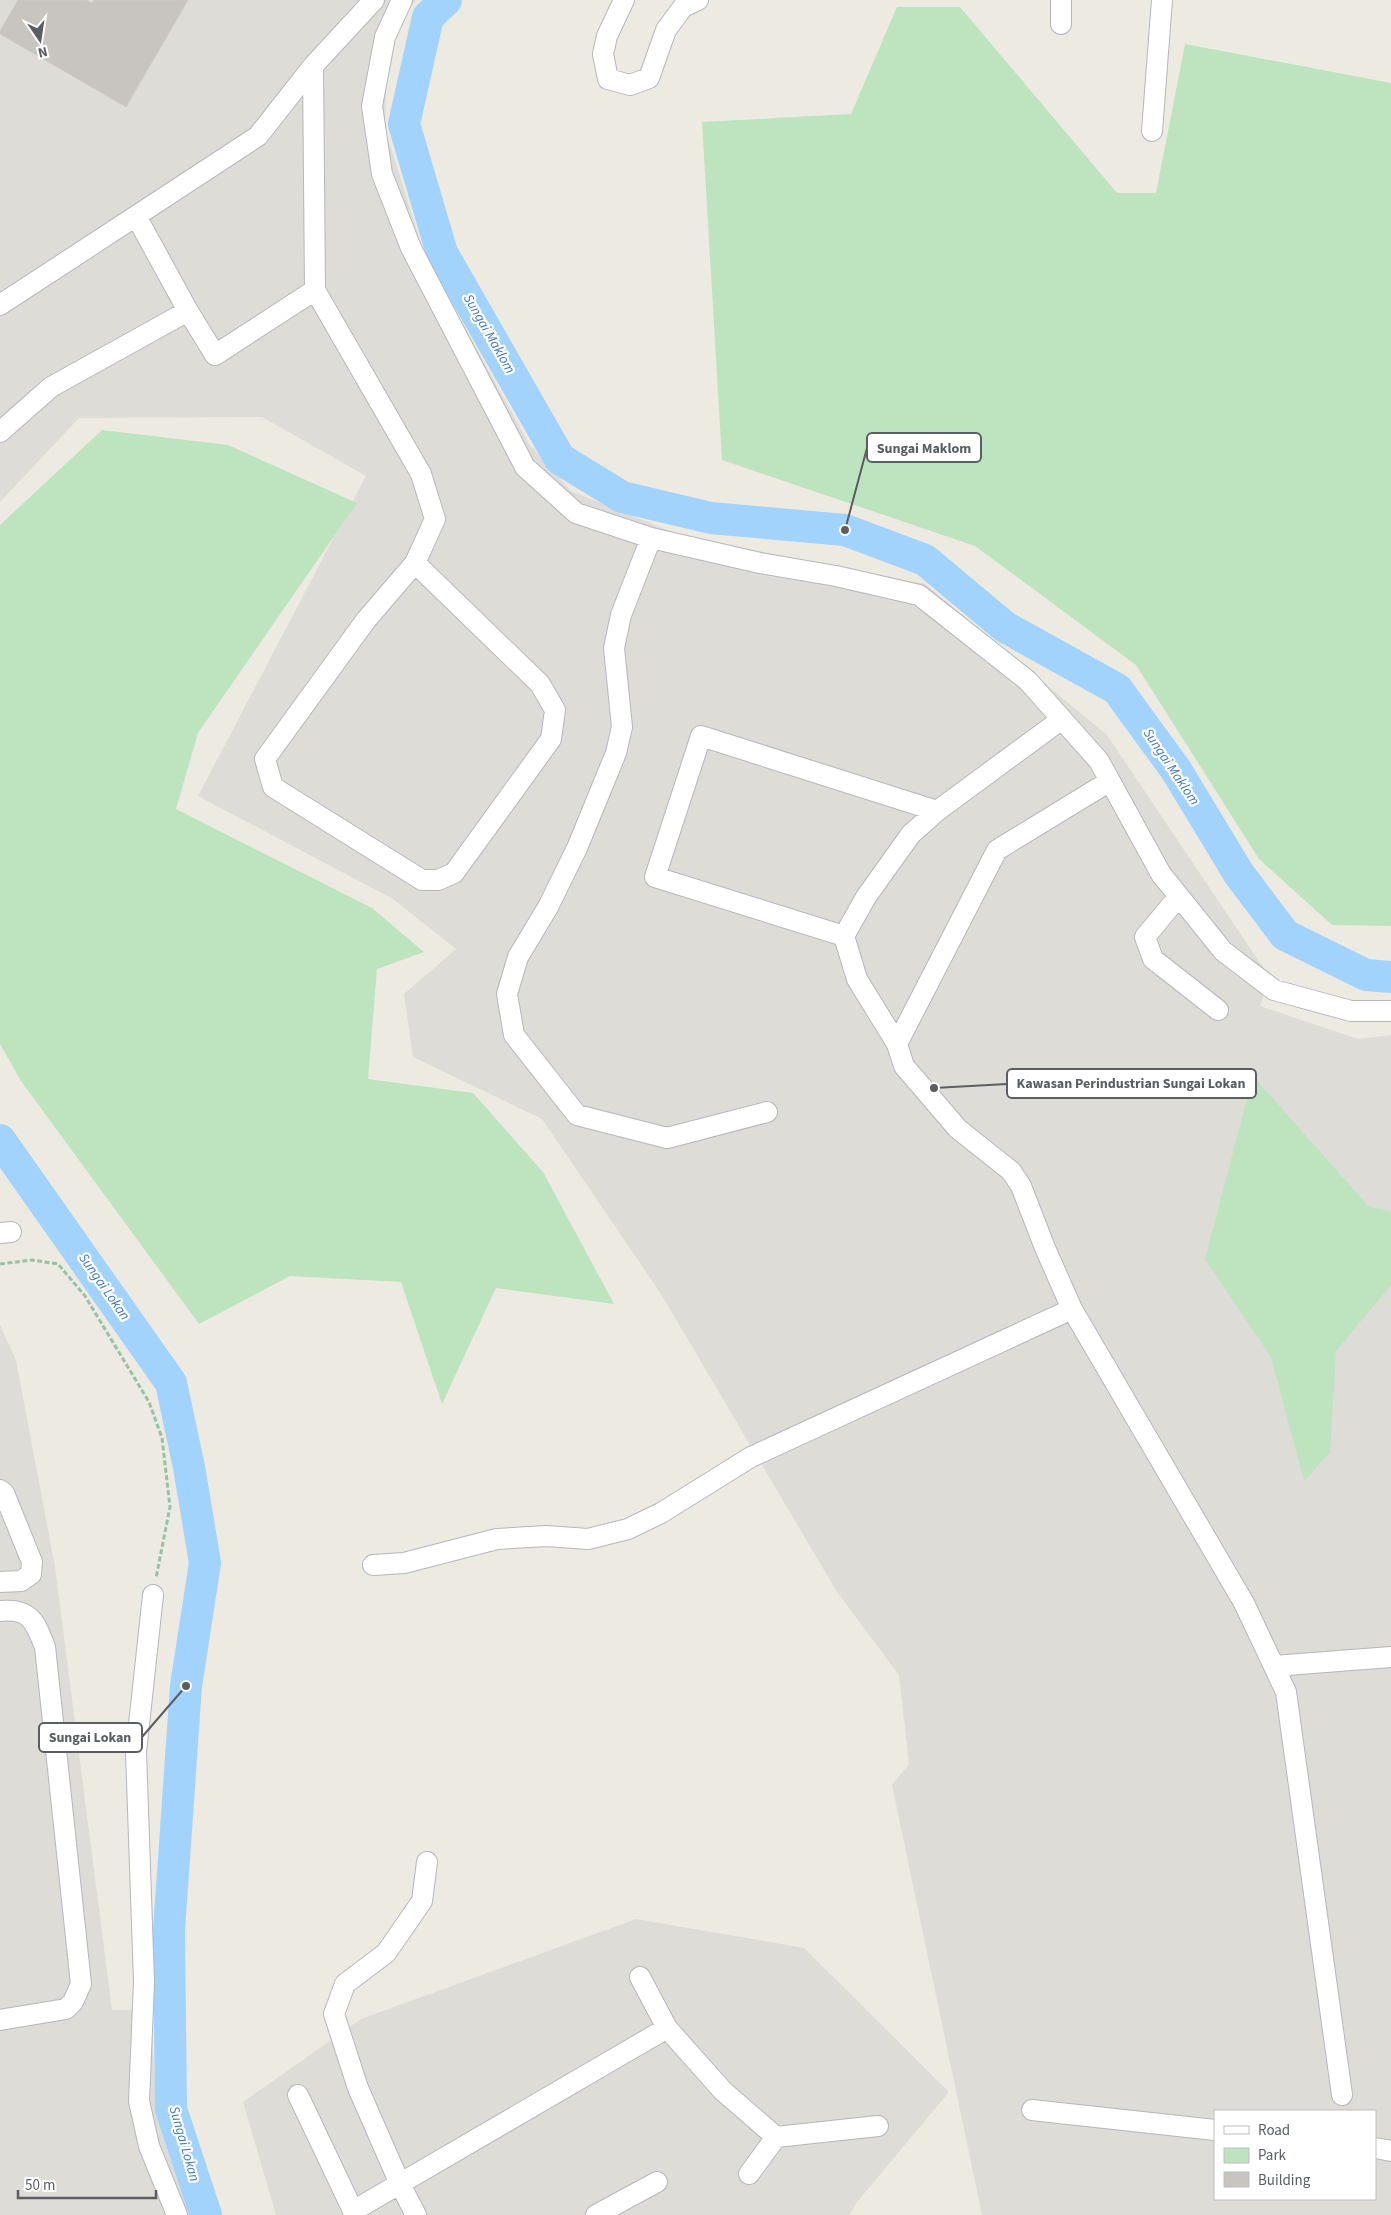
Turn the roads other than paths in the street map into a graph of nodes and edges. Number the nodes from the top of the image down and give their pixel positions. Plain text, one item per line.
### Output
1 (374, 0) edge
2 (402, 0) edge
3 (624, 0) edge
4 (698, 0) edge
5 (1061, 0) edge
6 (1162, 0) edge
7 (1061, 24) dead end
8 (312, 66) junction
9 (1152, 131) dead end
10 (136, 216) junction
11 (315, 290) junction
12 (0, 305) edge
13 (188, 311) junction
14 (0, 432) edge
15 (651, 538) junction
16 (415, 563) junction
17 (1062, 720) junction
18 (1110, 781) junction
19 (937, 811) junction
20 (1179, 896) junction
21 (844, 936) junction
22 (1218, 1010) dead end
23 (1391, 1011) edge
24 (897, 1044) junction
25 (767, 1112) dead end
26 (1072, 1309) junction
27 (0, 1490) edge
28 (373, 1565) dead end
29 (0, 1582) edge
30 (153, 1595) road end
31 (0, 1611) edge
32 (1391, 1657) edge
33 (1274, 1666) junction
34 (428, 1862) dead end
35 (640, 1977) dead end
36 (0, 2020) edge
37 (667, 2028) junction
38 (298, 2095) dead end
39 (1342, 2095) dead end
40 (1032, 2110) dead end
41 (878, 2126) dead end
42 (1214, 2130) edge
43 (776, 2137) junction
44 (1376, 2148) edge
45 (1391, 2151) edge
46 (749, 2174) dead end
47 (657, 2182) dead end
48 (400, 2184) junction
49 (354, 2213) edge
50 (177, 2215) edge
51 (416, 2215) edge
52 (596, 2215) edge

1 - 8 street
2 - 15 street
3 - 4 street
5 - 7 street
6 - 9 street
8 - 10 street
8 - 11 street
10 - 12 street
10 - 13 street
11 - 13 street
11 - 16 street
13 - 14 street
15 - 17 street
15 - 25 street
16 - 16 street
17 - 18 street
17 - 19 street
18 - 20 street
18 - 24 street
19 - 21 street
19 - 21 street
20 - 22 street
20 - 23 street
21 - 24 street
24 - 26 street
26 - 28 street
26 - 33 street
27 - 29 street
30 - 50 street
31 - 36 street
32 - 33 street
33 - 39 street
34 - 48 street
35 - 37 street
37 - 43 street
37 - 48 street
38 - 49 street
40 - 42 street
41 - 43 street
43 - 46 street
44 - 45 street
47 - 52 street
48 - 49 street
48 - 51 street

